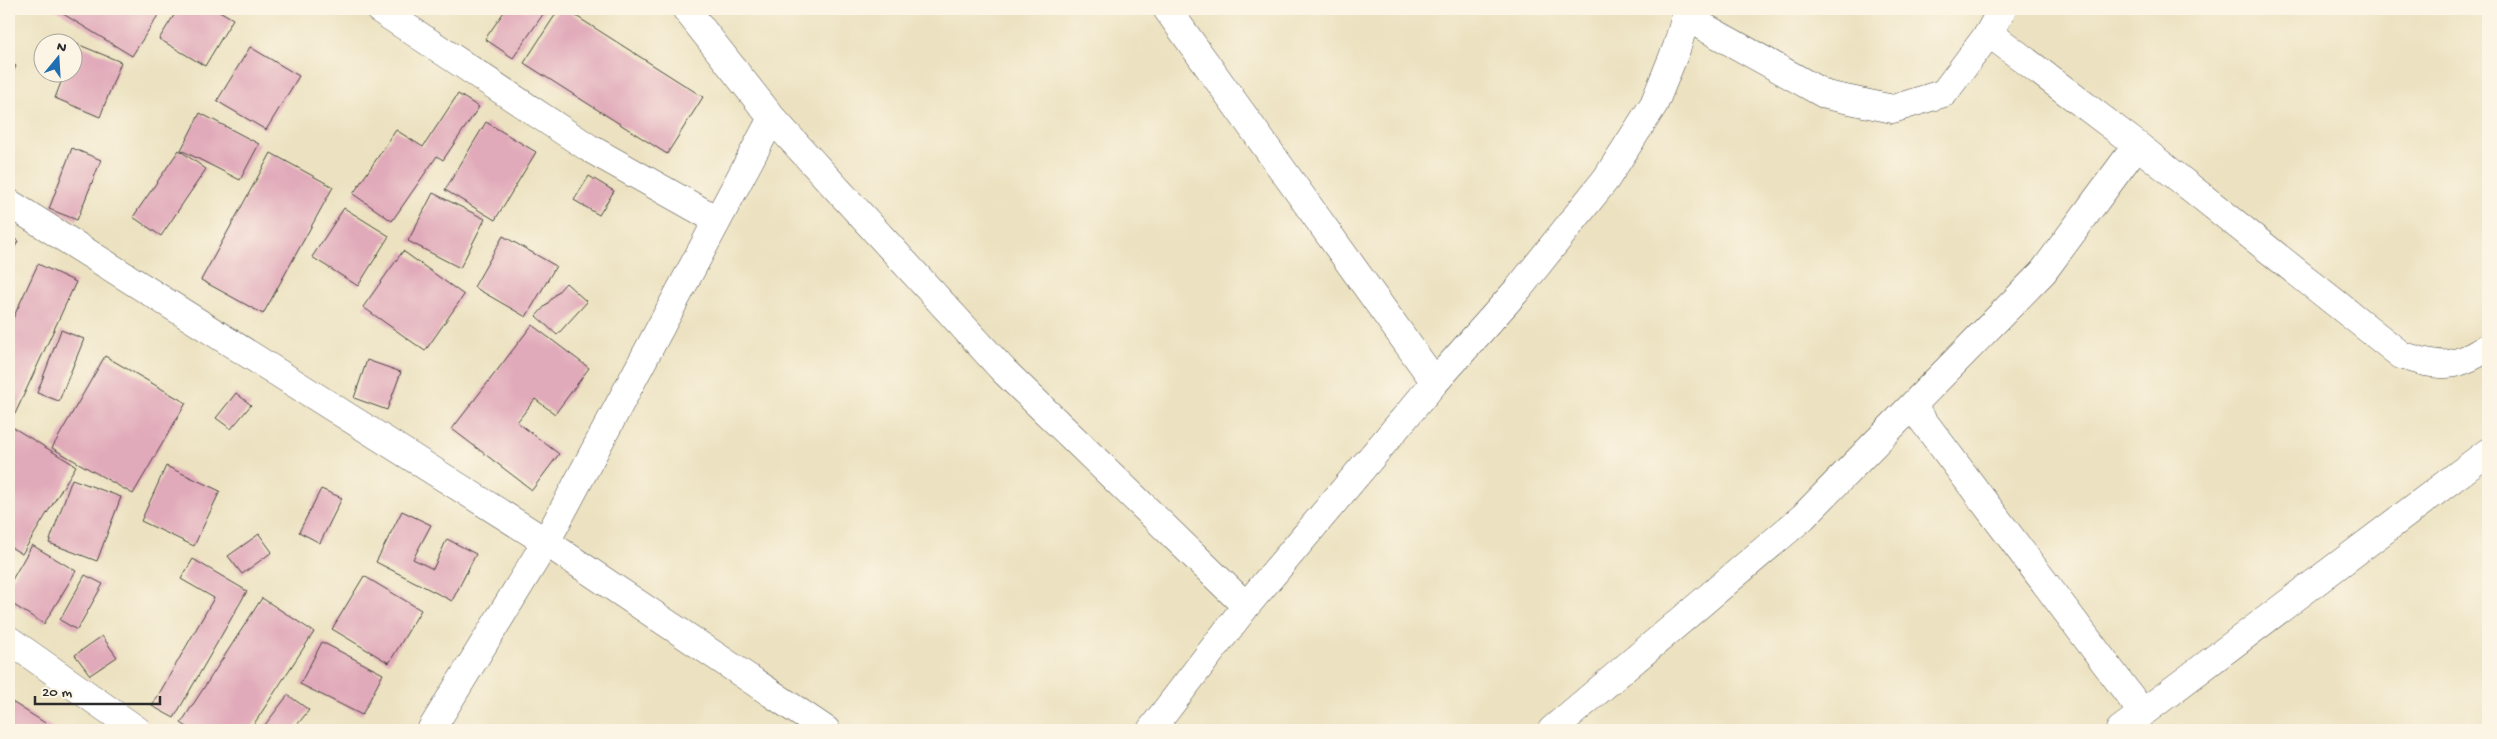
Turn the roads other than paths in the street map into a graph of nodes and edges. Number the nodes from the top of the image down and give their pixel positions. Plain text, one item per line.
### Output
1 (379, 9) edge
2 (686, 9) edge
3 (1167, 9) edge
4 (2002, 9) edge
5 (1687, 13) edge
6 (1989, 33) junction
7 (772, 118) junction
8 (2137, 145) junction
9 (9, 204) edge
10 (717, 220) junction
11 (2488, 346) edge
12 (1435, 382) junction
13 (1912, 406) junction
14 (2488, 452) edge
15 (546, 542) junction
16 (1246, 606) junction
17 (9, 640) edge
18 (2142, 712) junction
19 (137, 730) edge
20 (430, 730) edge
21 (826, 730) edge
22 (1151, 730) edge
23 (1552, 730) edge
24 (2120, 730) edge

1 - 10 street
2 - 7 street
3 - 12 street
4 - 6 street
5 - 6 street
5 - 12 street
6 - 8 street
7 - 10 street
7 - 16 street
8 - 11 street
8 - 13 street
9 - 15 street
10 - 15 street
12 - 16 street
13 - 18 street
13 - 23 street
14 - 18 street
15 - 20 street
15 - 21 street
16 - 22 street
17 - 19 street
18 - 24 street

